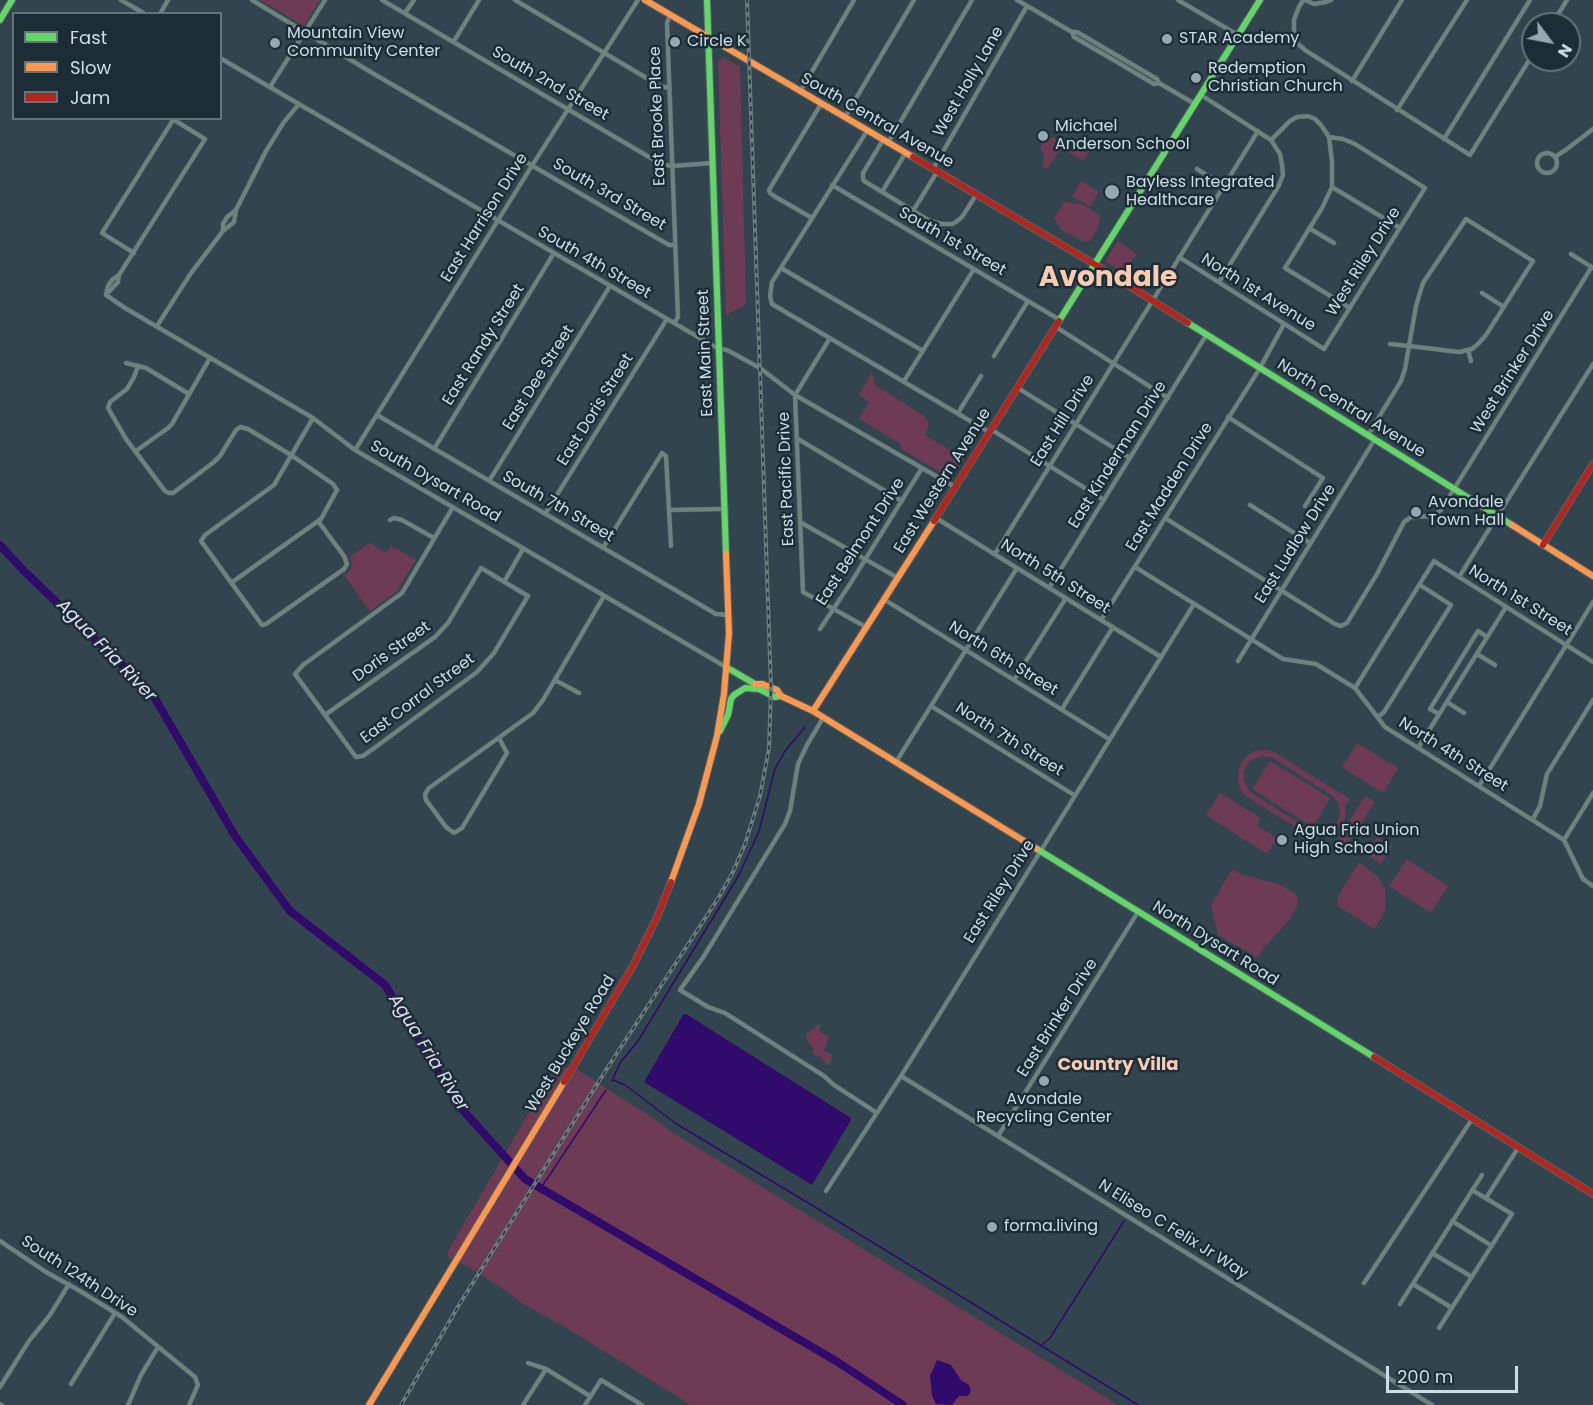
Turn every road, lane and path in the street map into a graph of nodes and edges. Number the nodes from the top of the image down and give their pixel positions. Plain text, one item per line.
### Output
1 (12, 0) edge
2 (122, 0) edge
3 (252, 0) edge
4 (325, 0) edge
5 (382, 0) edge
6 (414, 0) edge
7 (479, 0) edge
8 (515, 0) edge
9 (638, 0) edge
10 (645, 0) edge
11 (706, 0) edge
12 (854, 0) edge
13 (914, 0) edge
14 (972, 0) edge
15 (1017, 0) edge
16 (1178, 0) edge
17 (1260, 0) edge
18 (1304, 0) edge
19 (1331, 0) edge
20 (1402, 0) edge
21 (1467, 0) edge
22 (1530, 0) edge
23 (1027, 6) junction
24 (141, 12) edge
25 (405, 13) junction
26 (670, 15) junction
27 (0, 20) edge
28 (305, 31) junction
29 (1238, 35) junction
30 (708, 38) junction
31 (454, 41) junction
32 (604, 53) junction
33 (222, 59) edge
34 (1522, 72) edge
35 (1352, 81) junction
36 (270, 87) junction
37 (669, 88) junction
38 (800, 92) junction
39 (1201, 95) junction
40 (299, 104) junction
41 (821, 104) junction
42 (1195, 104) junction
43 (569, 109) junction
44 (1296, 109) dead end
45 (1397, 110) junction
46 (1297, 117) junction
47 (844, 118) junction
48 (171, 120) edge
49 (174, 120) edge
50 (1593, 129) edge
51 (867, 131) junction
52 (1258, 131) junction
53 (1329, 137) junction
54 (1444, 139) junction
55 (1271, 140) junction
56 (885, 142) junction
57 (905, 154) junction
58 (1555, 157) junction
59 (713, 163) junction
60 (533, 164) junction
61 (672, 166) junction
62 (1197, 169) dead end
63 (935, 171) junction
64 (832, 185) junction
65 (1224, 186) junction
66 (1332, 187) junction
67 (882, 192) junction
68 (976, 195) junction
69 (236, 210) junction
70 (913, 211) junction
71 (812, 218) junction
72 (498, 220) junction
73 (1309, 228) junction
74 (1400, 228) junction
75 (223, 231) junction
76 (1334, 243) dead end
77 (675, 245) junction
78 (134, 253) junction
79 (554, 254) junction
80 (1571, 254) dead end
81 (1179, 257) junction
82 (1095, 265) junction
83 (781, 267) junction
84 (1592, 268) edge
85 (974, 269) junction
86 (1219, 282) junction
87 (610, 286) junction
88 (1482, 293) dead end
89 (1152, 300) junction
90 (1028, 301) junction
91 (1504, 307) junction
92 (1350, 308) junction
93 (667, 319) junction
94 (1060, 320) junction
95 (674, 323) junction
96 (1284, 324) junction
97 (157, 326) junction
98 (1056, 327) junction
99 (1207, 334) junction
100 (830, 338) junction
101 (1390, 344) dead end
102 (1409, 346) junction
103 (719, 349) junction
104 (1324, 349) joint
105 (1468, 350) junction
106 (923, 351) junction
107 (994, 356) dead end
108 (210, 358) junction
109 (1471, 361) dead end
110 (126, 363) dead end
111 (1113, 363) junction
112 (1593, 364) edge
113 (138, 366) junction
114 (1260, 368) junction
115 (981, 376) dead end
116 (904, 381) junction
117 (1017, 388) junction
118 (189, 394) junction
119 (795, 395) junction
120 (1168, 398) junction
121 (958, 413) junction
122 (377, 415) junction
123 (1228, 417) junction
124 (313, 418) junction
125 (1075, 424) junction
126 (990, 431) junction
127 (1368, 435) junction
128 (798, 439) junction
129 (1375, 439) junction
130 (434, 449) junction
131 (355, 450) junction
132 (136, 452) junction
133 (291, 455) junction
134 (1130, 458) junction
135 (1593, 464) edge
136 (1049, 466) junction
137 (922, 468) junction
138 (489, 481) junction
139 (955, 488) junction
140 (1454, 489) junction
141 (1104, 500) junction
142 (902, 501) junction
143 (1250, 505) dead end
144 (1305, 506) dead end
145 (453, 507) junction
146 (725, 509) junction
147 (669, 510) junction
148 (545, 514) junction
149 (1497, 516) junction
150 (936, 518) junction
151 (1166, 518) junction
152 (390, 519) dead end
153 (318, 521) junction
154 (800, 521) junction
155 (434, 538) junction
156 (1310, 543) junction
157 (1543, 545) junction
158 (671, 546) dead end
159 (603, 548) junction
160 (523, 549) junction
161 (995, 554) junction
162 (866, 559) junction
163 (1135, 567) junction
164 (1017, 568) junction
165 (1593, 576) edge
166 (1459, 577) junction
167 (898, 579) junction
168 (504, 582) junction
169 (231, 583) junction
170 (1420, 585) junction
171 (1049, 588) junction
172 (1281, 591) junction
173 (604, 596) junction
174 (1066, 598) junction
175 (885, 600) junction
176 (1593, 602) edge
177 (1194, 604) junction
178 (1506, 607) junction
179 (833, 610) junction
180 (728, 615) junction
181 (1101, 620) junction
182 (1113, 627) junction
183 (867, 628) junction
184 (820, 629) dead end
185 (1487, 637) junction
186 (1251, 640) junction
187 (1566, 645) junction
188 (966, 650) junction
189 (1477, 654) junction
190 (1161, 657) junction
191 (1238, 661) dead end
192 (1593, 662) edge
193 (1495, 665) dead end
194 (726, 668) junction
195 (555, 680) junction
196 (1014, 680) junction
197 (757, 687) junction
198 (1355, 688) junction
199 (579, 693) dead end
200 (1593, 700) edge
201 (1447, 702) junction
202 (931, 706) junction
203 (1062, 710) junction
204 (813, 711) junction
205 (1464, 713) dead end
206 (1439, 714) junction
207 (325, 716) junction
208 (1378, 717) junction
209 (823, 718) junction
210 (717, 736) junction
211 (498, 738) junction
212 (1109, 739) junction
213 (1418, 748) junction
214 (896, 762) junction
215 (1479, 786) junction
216 (1593, 794) edge
217 (1074, 795) junction
218 (1533, 819) junction
219 (1564, 840) junction
220 (1040, 851) junction
221 (1593, 886) edge
222 (1138, 912) junction
223 (900, 1076) junction
224 (877, 1113) junction
225 (1472, 1119) junction
226 (998, 1136) junction
227 (1518, 1148) junction
228 (1482, 1175) dead end
229 (1472, 1190) junction
230 (826, 1191) dead end
231 (1593, 1194) edge
232 (1486, 1198) junction
233 (1452, 1221) junction
234 (0, 1241) edge
235 (1492, 1246) junction
236 (1432, 1252) junction
237 (1472, 1277) junction
238 (1364, 1283) dead end
239 (69, 1284) junction
240 (1413, 1284) junction
241 (1400, 1304) dead end
242 (1452, 1308) junction
243 (115, 1313) junction
244 (1439, 1328) dead end
245 (158, 1347) junction
246 (528, 1363) dead end
247 (546, 1369) junction
248 (72, 1384) dead end
249 (0, 1387) edge
250 (590, 1396) junction
251 (128, 1405) edge
252 (189, 1405) edge
253 (369, 1405) edge
254 (524, 1405) edge
255 (585, 1405) edge
256 (642, 1405) edge
257 (1432, 1405) edge

1 - 27 main road
2 - 24 street
3 - 28 street, South 3rd Street
4 - 28 street
5 - 25 street, South 2nd Street
6 - 25 street
7 - 31 street
8 - 32 street
9 - 32 street, East Harrison Drive
10 - 26 main road, South Central Avenue
11 - 30 main road, East Main Street
12 - 38 street
13 - 47 street
14 - 56 street
15 - 23 street
16 - 29 street
17 - 29 main road
18 - 19 street
18 - 35 street
20 - 35 street
21 - 45 street
22 - 54 street
23 - 42 street
23 - 63 street, West Holly Lane
25 - 31 street, South 2nd Street
26 - 30 main road, South Central Avenue
26 - 37 street, East Brooke Place
28 - 36 street
28 - 60 street, South 3rd Street
29 - 39 main road, East Western Avenue
30 - 38 main road, South Central Avenue
30 - 59 main road, East Main Street
31 - 43 street, South 2nd Street
32 - 37 street
32 - 43 street, East Harrison Drive
33 - 36 street, South 4th Street
34 - 54 street
35 - 45 street
36 - 40 street, South 4th Street
37 - 61 street, East Brooke Place
38 - 41 main road, South Central Avenue
39 - 42 main road, East Western Avenue
39 - 52 street
40 - 69 street
40 - 72 street, South 4th Street
41 - 47 main road, South Central Avenue
41 - 71 street
42 - 82 main road, East Western Avenue
43 - 60 street, East Harrison Drive
43 - 61 street, South 2nd Street
44 - 46 street
45 - 54 street
46 - 53 street
46 - 55 street
47 - 51 main road, South Central Avenue
48 - 78 street
49 - 78 street
50 - 58 street
51 - 56 main road, South Central Avenue
51 - 64 street
52 - 55 street
52 - 65 street, East Hill Drive
53 - 66 street
53 - 74 street, West Riley Drive
55 - 86 street
56 - 57 main road, South Central Avenue
56 - 67 street
57 - 63 main road, South Central Avenue
57 - 67 street
58 - 58 street
59 - 61 street, South 2nd Street
59 - 103 main road, East Main Street
60 - 72 street, East Harrison Drive
60 - 77 street, South 3rd Street
61 - 77 street, East Brooke Place
62 - 65 street
63 - 68 main road, South Central Avenue
63 - 70 street, West Holly Lane
64 - 71 street
64 - 85 street, South 1st Street
65 - 81 street, East Hill Drive
66 - 73 street
66 - 74 street
67 - 70 street
68 - 70 street
68 - 82 main road, South Central Avenue
69 - 75 street
69 - 75 street
71 - 83 street
72 - 79 street, South 4th Street
72 - 122 street, East Harrison Drive
73 - 76 street
73 - 92 street
74 - 92 street, West Riley Drive
75 - 97 street
77 - 95 street, East Brooke Place
78 - 97 street, South Dysart Road
79 - 87 street, South 4th Street
79 - 130 street, East Randy Street
80 - 84 street
81 - 86 street, North 1st Avenue
81 - 89 street, East Hill Drive
82 - 89 main road, North Central Avenue
82 - 94 main road, East Western Avenue
83 - 100 street
83 - 106 street
84 - 140 street, West Brinker Drive
85 - 90 street, South 1st Street
85 - 106 street
86 - 96 street, North 1st Avenue
87 - 93 street, South 4th Street
87 - 138 street, East Dee Street
88 - 91 street
89 - 99 main road, North Central Avenue
89 - 111 street, East Hill Drive
90 - 94 street, South 1st Street
90 - 107 street
91 - 102 street
91 - 105 street
92 - 104 street, West Riley Drive
93 - 95 street, South 4th Street
93 - 148 street, East Doris Street
94 - 98 main road, East Western Avenue
95 - 103 street, South 4th Street
96 - 104 street, North 1st Avenue
96 - 114 street, East Madden Drive
97 - 108 street, South Dysart Road
98 - 111 street
98 - 117 main road, East Western Avenue
99 - 114 main road, North Central Avenue
99 - 120 street, East Kinderman Drive
100 - 116 street
100 - 119 street, East Pacific Drive
101 - 102 street
102 - 105 street
102 - 127 street
103 - 119 street, South 4th Street
103 - 146 main road, East Main Street
105 - 109 street
106 - 116 street
108 - 118 street
108 - 124 street, South Dysart Road
110 - 113 street
111 - 120 street
111 - 125 street, East Hill Drive
112 - 149 street
113 - 118 street
113 - 132 street
114 - 123 street, East Madden Drive
114 - 127 main road, North Central Avenue
115 - 121 street
116 - 121 street
117 - 125 street
117 - 126 main road, East Western Avenue
118 - 132 street
119 - 128 street, East Pacific Drive
119 - 137 street, South 4th Street
120 - 134 street, East Kinderman Drive
121 - 126 street
122 - 130 street, South 7th Street
122 - 131 street, East Harrison Drive
123 - 144 street
123 - 151 street, East Madden Drive
124 - 131 street, South Dysart Road
124 - 133 street
125 - 134 street
125 - 136 street, East Hill Drive
126 - 136 street
126 - 139 main road, East Western Avenue
127 - 129 main road, North Central Avenue
128 - 142 street
128 - 154 street, East Pacific Drive
129 - 140 main road, North Central Avenue
129 - 156 street, East Ludlow Drive
130 - 138 street, South 7th Street
131 - 145 street, South Dysart Road
132 - 133 street
133 - 153 street
133 - 169 street
134 - 141 street, East Kinderman Drive
135 - 157 main road
136 - 141 street
136 - 161 street, East Hill Drive
137 - 139 street, South 4th Street
137 - 142 street, East Belmont Drive
138 - 148 street, South 7th Street
139 - 150 main road, East Western Avenue
140 - 149 main road, North Central Avenue
140 - 172 street
141 - 171 street, East Kinderman Drive
142 - 162 street, East Belmont Drive
143 - 156 street
145 - 155 street
145 - 160 street, South Dysart Road
146 - 147 street
146 - 180 main road, East Main Street
147 - 158 street
147 - 159 street
148 - 159 street, South 7th Street
149 - 157 main road, North Central Avenue
149 - 166 street
150 - 161 street, North 5th Street
150 - 167 main road, East Western Avenue
151 - 163 street, East Madden Drive
151 - 172 street
152 - 155 street
153 - 169 street
153 - 169 street
154 - 162 street
154 - 179 street, East Pacific Drive
155 - 207 street
156 - 172 street, East Ludlow Drive
157 - 165 main road, North Central Avenue
159 - 180 street, South 7th Street
160 - 168 street
160 - 173 street, South Dysart Road
161 - 164 street, North 5th Street
162 - 167 street
162 - 179 street, East Belmont Drive
163 - 177 street, North 4th Street
163 - 181 street, East Madden Drive
164 - 171 street, North 5th Street
164 - 188 street
166 - 170 street, North 1st Street
166 - 178 street, North 1st Street
167 - 175 main road, East Western Avenue
168 - 207 street, Doris Street
168 - 207 street, East Corral Street
170 - 198 street
170 - 208 street
171 - 174 street, North 5th Street
172 - 186 street, East Ludlow Drive
173 - 194 street, South Dysart Road
173 - 195 street
174 - 181 street, North 5th Street
174 - 196 street
175 - 183 main road, East Western Avenue
175 - 188 street, North 6th Street
176 - 187 street
177 - 186 street, North 4th Street
177 - 190 street, East Riley Drive
178 - 185 street
178 - 187 street, North 1st Street
179 - 183 street
179 - 184 street, East Belmont Drive
180 - 194 main road, East Main Street
181 - 182 street, North 5th Street
182 - 190 street, North 5th Street
182 - 203 street
183 - 204 main road, East Western Avenue
185 - 189 street
185 - 206 street
186 - 191 street, East Ludlow Drive
186 - 198 street, North 4th Street
187 - 192 street, North 1st Street
187 - 215 street
188 - 196 street, North 6th Street
188 - 202 street
189 - 193 street
189 - 201 street
190 - 212 street, East Riley Drive
194 - 197 main road, South Dysart Road
194 - 210 main road, West Buckeye Road
195 - 199 street
195 - 211 street
196 - 203 street, North 6th Street
197 - 204 main road, South Dysart Road
197 - 210 main road
198 - 208 street, North 4th Street
200 - 218 street
201 - 205 street
201 - 206 street
202 - 214 street
202 - 217 street, North 7th Street
203 - 212 street, North 6th Street
204 - 209 main road, South Dysart Road
206 - 213 street
208 - 213 street, North 4th Street
209 - 214 main road, North Dysart Road
209 - 224 street
210 - 253 main road, West Buckeye Road
211 - 211 street
212 - 217 street, East Riley Drive
213 - 215 street, North 4th Street
214 - 220 main road, North Dysart Road
215 - 218 street, North 4th Street
216 - 219 street
217 - 220 street, East Riley Drive
218 - 219 street, North 4th Street
219 - 221 street
220 - 222 main road, North Dysart Road
220 - 223 street, East Riley Drive
222 - 225 main road, North Dysart Road
222 - 226 street, East Brinker Drive
223 - 224 street, East Riley Drive
223 - 226 street, N Eliseo C Felix Jr Way
224 - 230 street, East Riley Drive
225 - 227 main road, North Dysart Road
225 - 238 street
226 - 257 street, N Eliseo C Felix Jr Way
227 - 231 main road, North Dysart Road
227 - 232 street
228 - 229 street
229 - 232 street
229 - 233 street
232 - 235 street
233 - 235 street
233 - 236 street
234 - 239 street, South 124th Drive
235 - 237 street
236 - 237 street
236 - 240 street
237 - 242 street
239 - 243 street, South 124th Drive
239 - 249 street
240 - 241 street
240 - 242 street
242 - 244 street
243 - 245 street, South 124th Drive
243 - 248 street
245 - 251 street
245 - 252 street, South 124th Drive
246 - 247 street
247 - 250 street
247 - 254 street
250 - 255 street
250 - 256 street

